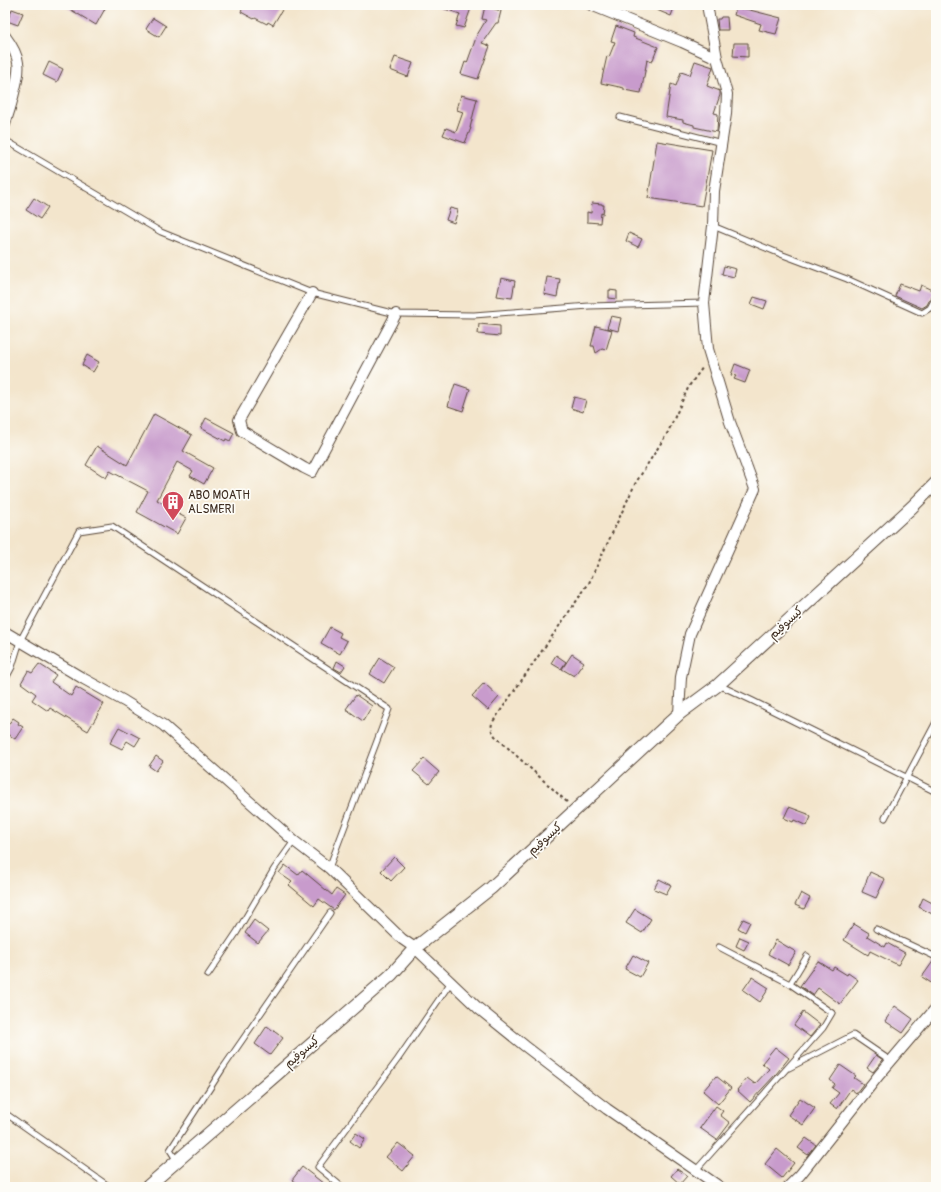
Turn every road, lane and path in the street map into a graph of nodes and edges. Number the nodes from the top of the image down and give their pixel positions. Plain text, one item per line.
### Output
1 (591, 5) edge
2 (707, 5) edge
3 (5, 36) edge
4 (717, 58) junction
5 (620, 117) dead end
6 (5, 124) edge
7 (5, 140) edge
8 (722, 143) junction
9 (713, 226) junction
10 (312, 293) junction
11 (936, 296) edge
12 (704, 303) junction
13 (396, 314) junction
14 (710, 358) junction
15 (936, 483) edge
16 (5, 632) edge
17 (20, 641) junction
18 (5, 680) edge
19 (718, 685) junction
20 (679, 714) junction
21 (936, 722) edge
22 (906, 777) junction
23 (936, 792) edge
24 (576, 810) junction
25 (885, 818) dead end
26 (294, 841) junction
27 (329, 868) junction
28 (330, 913) dead end
29 (876, 929) dead end
30 (719, 947) dead end
31 (415, 948) junction
32 (808, 956) dead end
33 (936, 957) edge
34 (208, 975) dead end
35 (451, 982) junction
36 (790, 984) junction
37 (936, 1008) edge
38 (891, 1061) junction
39 (786, 1070) junction
40 (5, 1113) edge
41 (177, 1160) junction
42 (696, 1170) junction
43 (110, 1187) edge
44 (147, 1187) edge
45 (342, 1187) edge
46 (720, 1187) edge
47 (788, 1187) edge

1 - 4 street
2 - 4 street
3 - 6 street
4 - 8 street
5 - 8 lane
7 - 10 lane
8 - 9 street
9 - 11 lane
9 - 12 street
10 - 13 lane
10 - 13 street
12 - 13 lane
12 - 14 street
14 - 20 street
14 - 24 path
15 - 19 street, كيسوفيم
16 - 17 street
17 - 18 lane
17 - 26 street
17 - 27 lane
19 - 20 street, كيسوفيم
19 - 22 lane
20 - 24 street, كيسوفيم
21 - 22 lane
22 - 23 lane
22 - 25 lane
24 - 31 street, كيسوفيم
26 - 27 street
26 - 34 lane
27 - 31 street
28 - 41 lane
29 - 33 lane
30 - 36 lane
31 - 35 street
31 - 41 street, كيسوفيم
32 - 36 lane
35 - 42 street
35 - 45 lane
36 - 39 lane
37 - 38 street
38 - 39 lane
38 - 47 street
39 - 42 lane
40 - 43 lane
41 - 44 street, كيسوفيم
42 - 46 street

